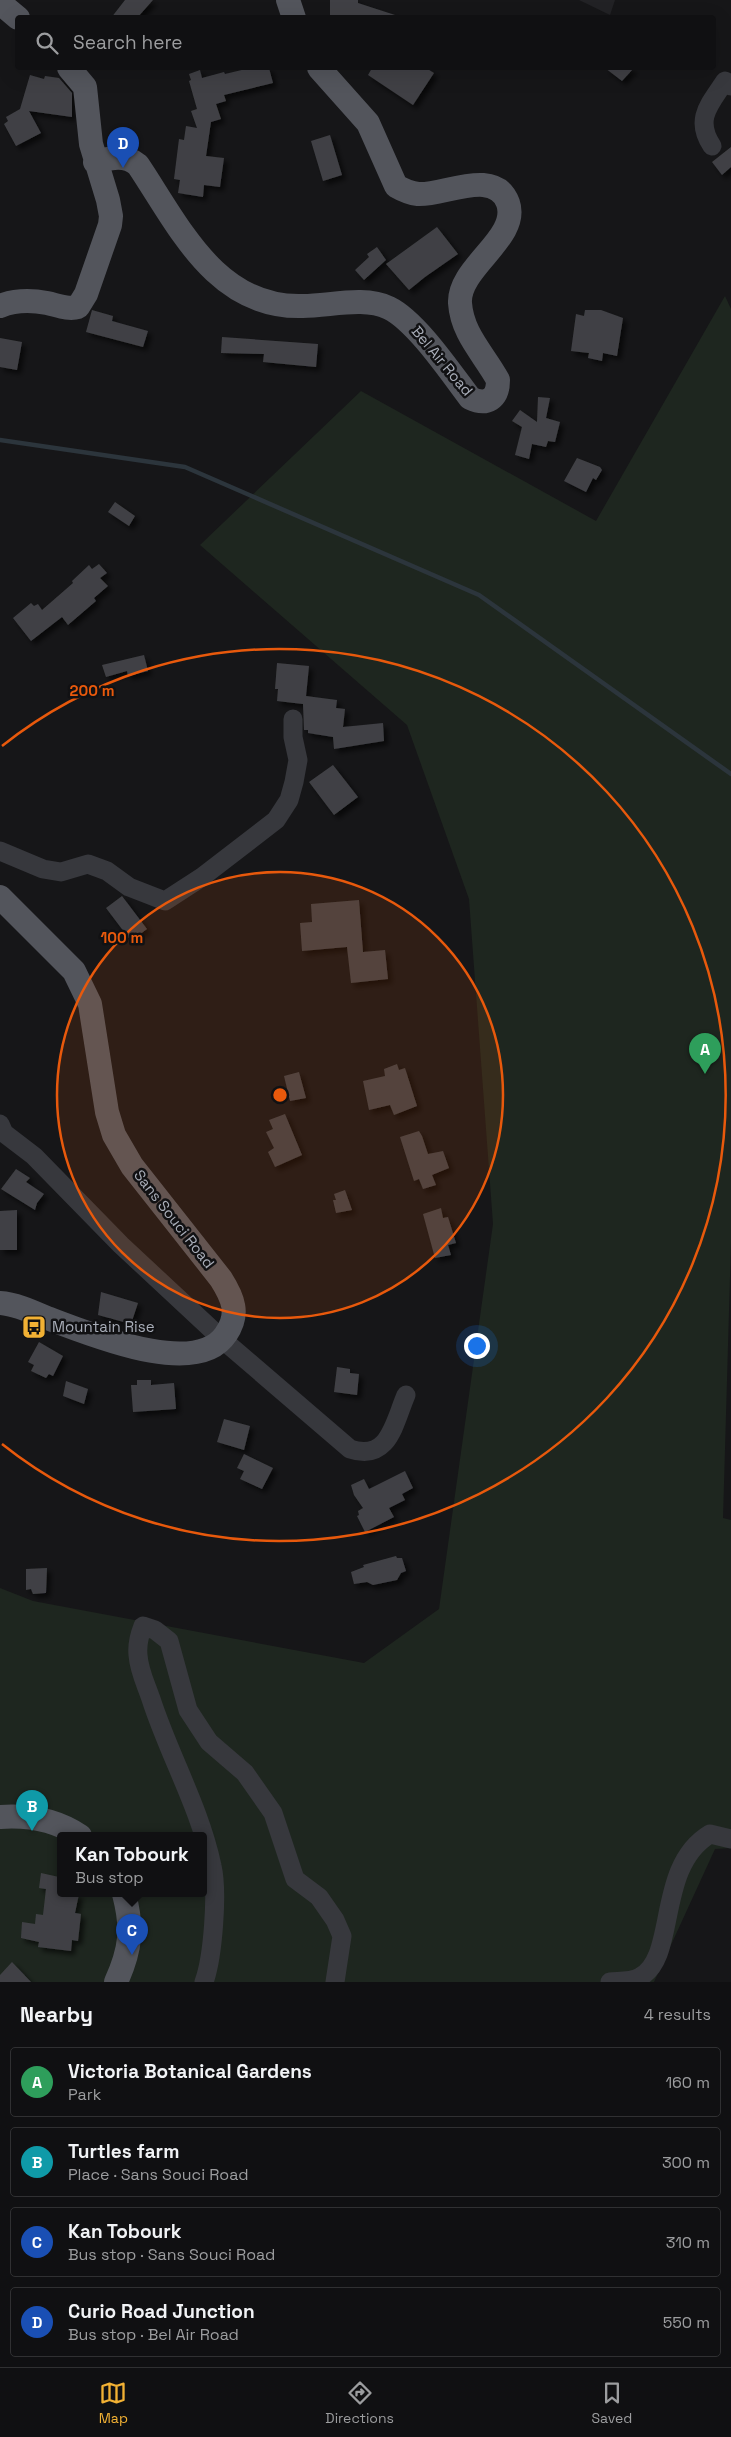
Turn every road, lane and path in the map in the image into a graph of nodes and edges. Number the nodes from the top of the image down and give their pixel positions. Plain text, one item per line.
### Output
1 (288, 0) edge
2 (0, 3) edge
3 (293, 15) edge
4 (15, 16) edge
5 (71, 70) edge
6 (321, 70) edge
7 (731, 86) edge
8 (712, 146) dead end
9 (95, 162) junction
10 (0, 306) edge
11 (293, 719) dead end
12 (0, 851) edge
13 (0, 897) edge
14 (0, 1124) edge
15 (0, 1303) edge
16 (223, 1340) junction
17 (406, 1395) dead end
18 (0, 1817) edge
19 (71, 1832) edge
20 (203, 1832) edge
21 (731, 1839) edge
22 (207, 1847) edge
23 (125, 1897) edge
24 (116, 1982) edge
25 (204, 1982) edge
26 (335, 1982) edge
27 (610, 1982) edge

1 - 3 main road
2 - 4 main road
5 - 9 main road
6 - 9 main road, Bel Air Road
7 - 8 street
9 - 10 main road
11 - 12 street
13 - 16 main road, Sans Souci Road
14 - 16 street
15 - 16 main road
16 - 17 street
18 - 19 main road
20 - 26 street
21 - 27 street
22 - 25 street
23 - 24 main road

